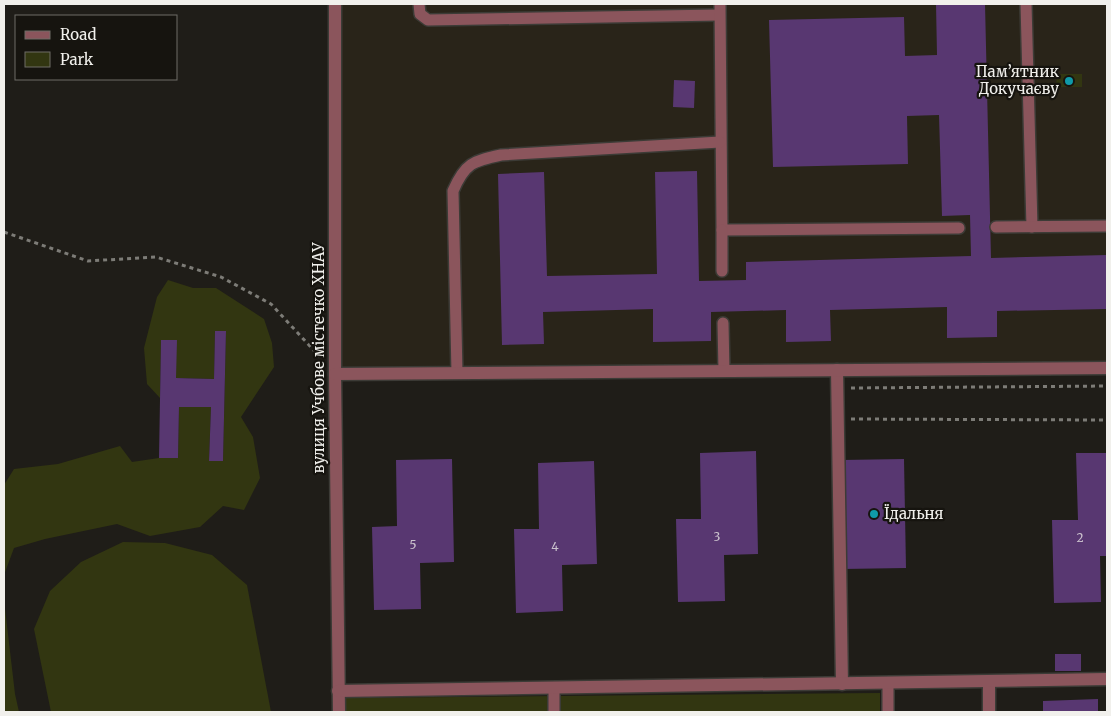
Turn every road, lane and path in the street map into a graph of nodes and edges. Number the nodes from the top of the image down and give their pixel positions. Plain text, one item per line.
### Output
1 (335, 4) edge
2 (419, 4) edge
3 (1026, 4) edge
4 (720, 10) edge
5 (720, 142) junction
6 (1107, 226) edge
7 (996, 227) dead end
8 (1032, 227) junction
9 (959, 228) dead end
10 (722, 230) junction
11 (4, 232) edge
12 (722, 271) dead end
13 (723, 323) dead end
14 (1107, 368) edge
15 (837, 370) junction
16 (724, 371) junction
17 (457, 373) junction
18 (335, 374) junction
19 (1107, 386) edge
20 (837, 388) junction
21 (838, 419) junction
22 (1107, 420) edge
23 (1107, 679) edge
24 (989, 682) junction
25 (842, 684) junction
26 (888, 684) junction
27 (554, 688) junction
28 (338, 691) junction
29 (339, 712) edge
30 (554, 712) edge
31 (888, 712) edge
32 (989, 712) edge

1 - 18 street, вулиця Учбове містечко ХНАУ
2 - 4 lane
3 - 8 lane
4 - 5 lane
5 - 10 lane
5 - 17 lane
6 - 8 lane
7 - 8 lane
9 - 10 lane
10 - 12 lane
11 - 18 path
13 - 16 lane
14 - 15 street
15 - 16 street
15 - 20 street
16 - 17 street
17 - 18 street
18 - 28 street, вулиця Учбове містечко ХНАУ
19 - 20 path
20 - 21 street
21 - 22 path
21 - 25 street
23 - 24 street
24 - 26 street
24 - 32 street
25 - 26 street
25 - 27 street
26 - 31 lane
27 - 28 street
27 - 30 lane
28 - 29 street, вулиця Учбове містечко ХНАУ

